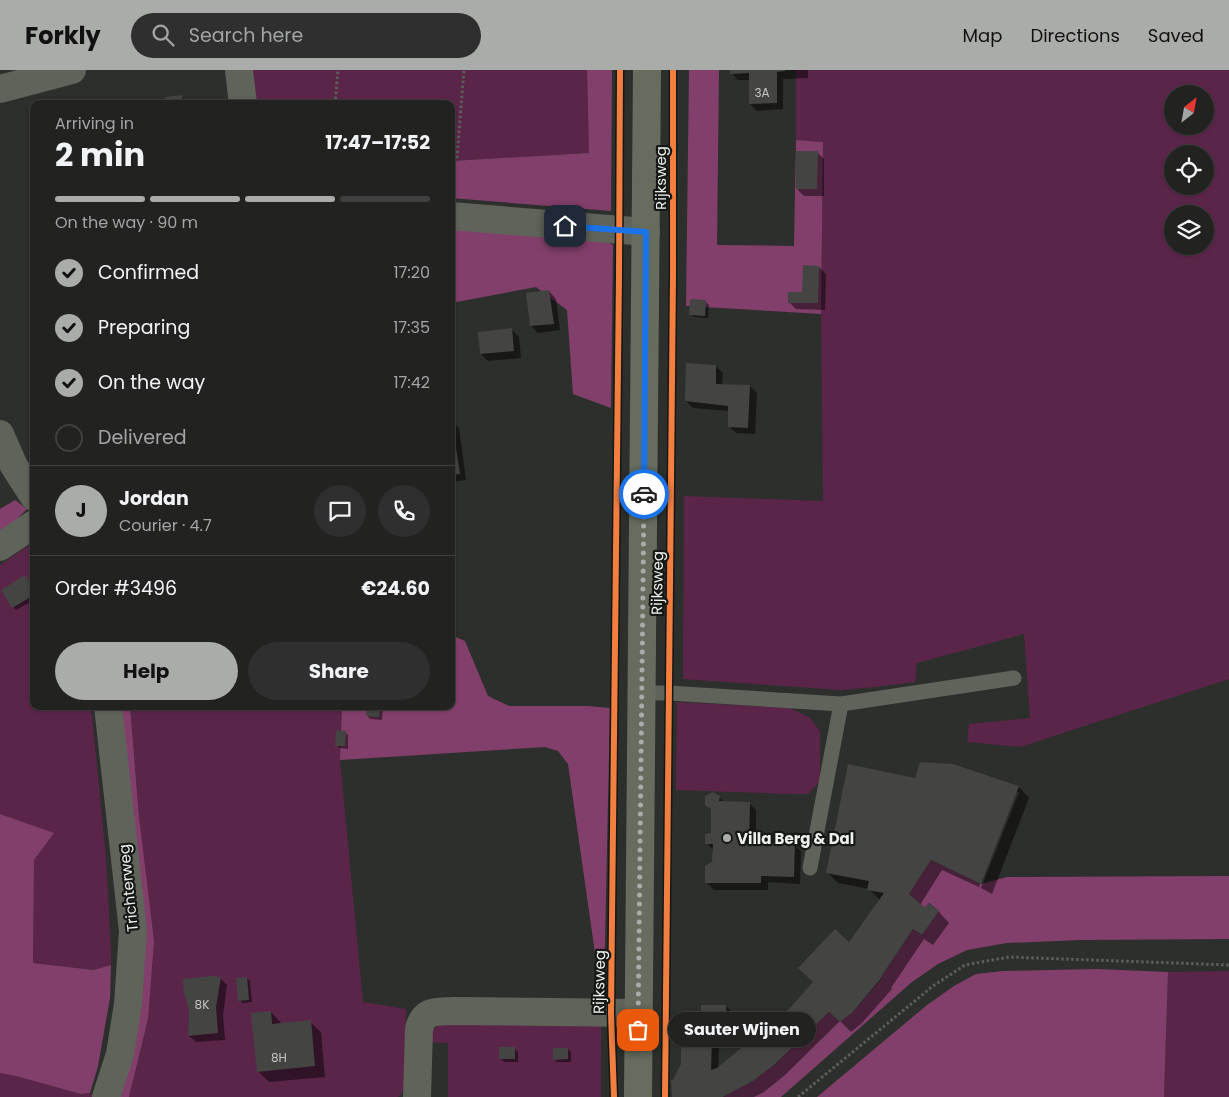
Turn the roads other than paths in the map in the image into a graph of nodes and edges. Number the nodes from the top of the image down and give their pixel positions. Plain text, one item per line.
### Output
1 (72, 70) edge
2 (239, 70) edge
3 (647, 70) edge
4 (0, 89) edge
5 (243, 100) edge
6 (455, 216) edge
7 (646, 232) junction
8 (0, 434) edge
9 (30, 491) edge
10 (30, 527) edge
11 (0, 547) edge
12 (1014, 678) dead end
13 (642, 693) junction
14 (841, 704) junction
15 (108, 710) edge
16 (810, 868) dead end
17 (639, 1013) junction
18 (106, 1097) edge
19 (417, 1097) edge
20 (638, 1097) edge

1 - 4 street
2 - 5 street
3 - 7 main road, Rijksweg
6 - 7 street
7 - 13 main road, Rijksweg
8 - 9 street
10 - 11 street
12 - 14 lane
13 - 14 lane
13 - 17 main road, Rijksweg
14 - 16 lane
15 - 18 street, Trichterweg
17 - 19 street, Rijksweg
17 - 20 main road, Rijksweg

